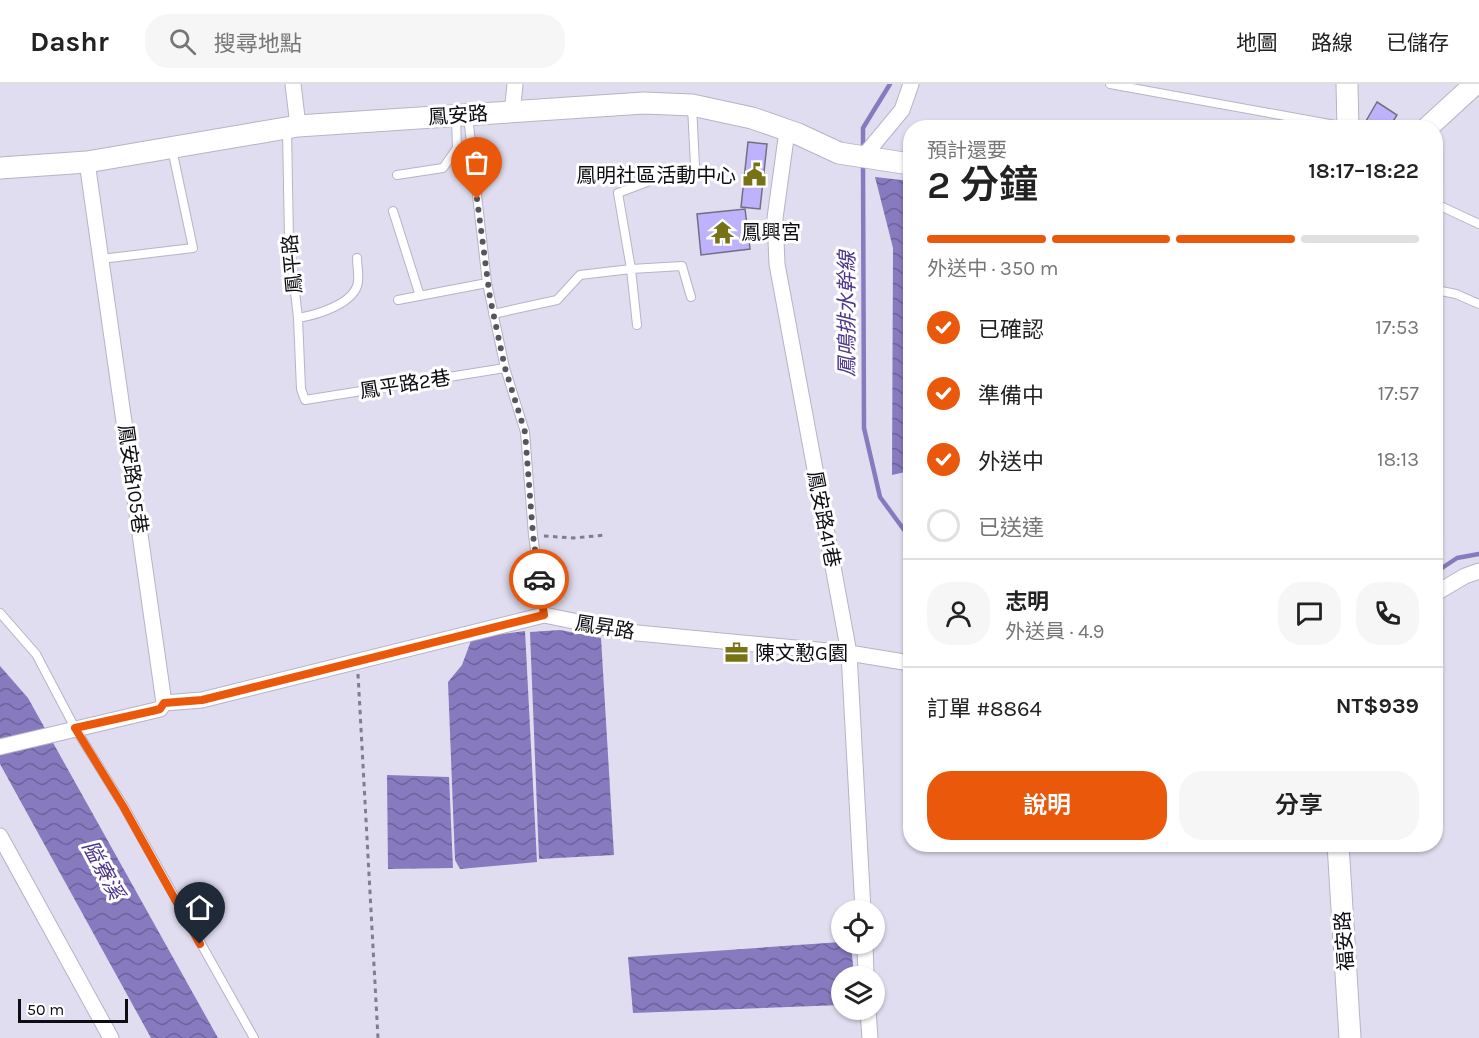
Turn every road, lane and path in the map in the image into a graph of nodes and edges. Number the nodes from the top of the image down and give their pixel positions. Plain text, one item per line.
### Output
1 (294, 84) edge
2 (515, 84) edge
3 (911, 84) edge
4 (1110, 84) edge
5 (1347, 84) edge
6 (1475, 84) edge
7 (692, 105) junction
8 (510, 111) junction
9 (462, 115) junction
10 (1304, 120) edge
11 (1347, 120) edge
12 (1436, 120) edge
13 (292, 127) junction
14 (788, 130) junction
15 (172, 149) junction
16 (863, 157) junction
17 (87, 162) junction
18 (903, 163) edge
19 (0, 168) edge
20 (397, 175) dead end
21 (1443, 207) edge
22 (393, 211) dead end
23 (1479, 224) edge
24 (357, 258) dead end
25 (100, 259) junction
26 (631, 268) junction
27 (487, 283) junction
28 (1443, 291) edge
29 (420, 296) junction
30 (691, 297) dead end
31 (398, 300) dead end
32 (1479, 304) edge
33 (493, 314) junction
34 (298, 318) junction
35 (637, 325) dead end
36 (505, 368) junction
37 (305, 400) joint
38 (533, 535) junction
39 (606, 535) dead end
40 (1479, 571) edge
41 (1443, 589) edge
42 (0, 613) edge
43 (544, 615) junction
44 (849, 652) junction
45 (357, 661) junction
46 (903, 662) edge
47 (164, 703) junction
48 (75, 728) junction
49 (0, 747) edge
50 (0, 836) edge
51 (1338, 852) edge
52 (862, 900) edge
53 (869, 1020) edge
54 (111, 1038) edge
55 (254, 1038) edge
56 (378, 1038) edge
57 (870, 1038) edge
58 (1350, 1038) edge

1 - 13 street, 鳳平路
2 - 8 street
3 - 16 street
4 - 10 lane
5 - 11 street
6 - 12 street
7 - 8 street, 鳳安路
7 - 14 street, 鳳安路
7 - 26 lane
8 - 9 street, 鳳安路
9 - 13 street, 鳳安路
9 - 20 lane
9 - 27 lane
13 - 15 street, 鳳安路
13 - 34 lane, 鳳平路
14 - 16 street, 鳳安路
14 - 44 street, 鳳安路41巷
15 - 17 street, 鳳安路
15 - 25 lane
16 - 18 street, 鳳安路
17 - 19 street, 鳳安路
17 - 25 street, 鳳安路105巷
21 - 23 lane
22 - 29 lane
24 - 34 lane
25 - 47 street, 鳳安路105巷
26 - 30 lane
26 - 33 lane
26 - 35 lane
27 - 29 lane
27 - 33 lane
28 - 32 lane
29 - 31 lane
33 - 36 lane
34 - 37 lane, 鳳平路
36 - 37 lane, 鳳平路2巷
36 - 38 lane
38 - 39 path
38 - 43 lane
40 - 41 street
42 - 48 lane
43 - 44 street, 鳳昇路
43 - 45 street, 鳳昇路
44 - 46 street, 鳳昇路
44 - 52 street, 鳳安路41巷
45 - 47 street, 鳳昇路
45 - 56 path
47 - 48 street
48 - 49 street
48 - 55 lane
50 - 54 street
51 - 58 street, 福安路
53 - 57 street

